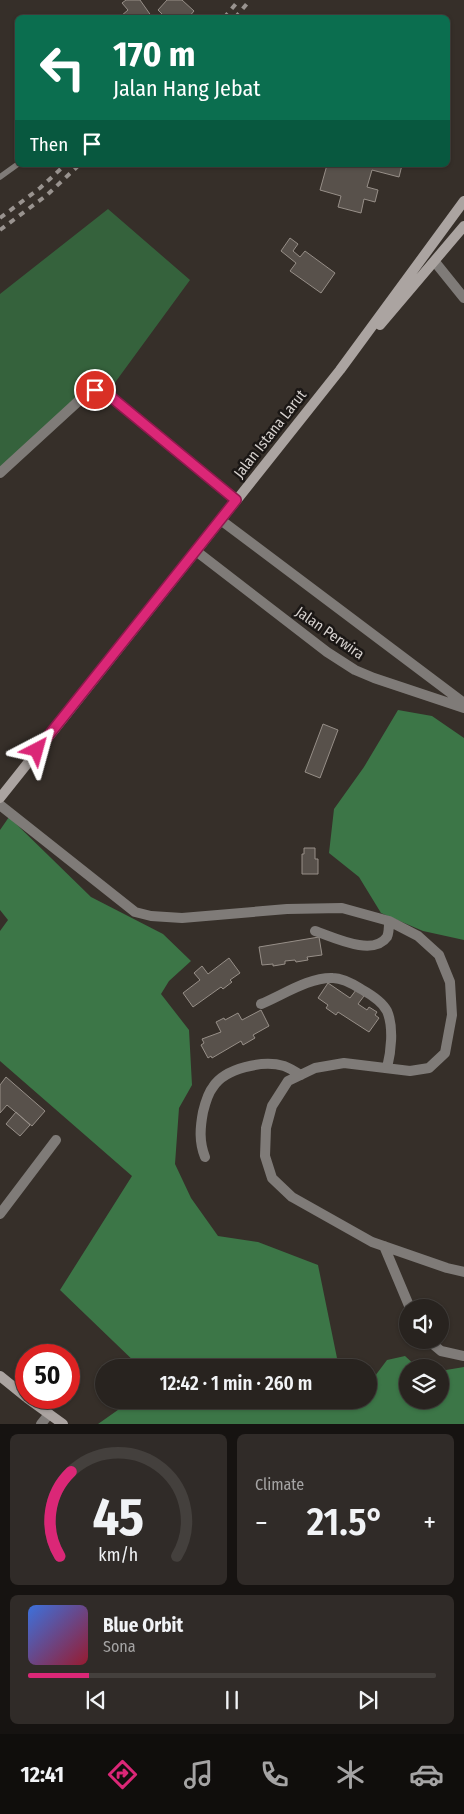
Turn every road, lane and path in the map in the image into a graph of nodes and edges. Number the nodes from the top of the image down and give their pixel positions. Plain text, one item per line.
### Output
1 (15, 166) edge
2 (0, 177) edge
3 (464, 201) edge
4 (464, 226) edge
5 (435, 262) junction
6 (464, 298) edge
7 (340, 370) junction
8 (0, 473) edge
9 (236, 500) junction
10 (222, 521) junction
11 (196, 551) junction
12 (464, 703) edge
13 (464, 708) edge
14 (0, 798) edge
15 (0, 805) edge
16 (389, 921) junction
17 (315, 931) dead end
18 (261, 1004) dead end
19 (387, 1068) junction
20 (301, 1075) junction
21 (56, 1140) dead end
22 (205, 1157) dead end
23 (0, 1214) edge
24 (384, 1246) junction
25 (464, 1272) edge
26 (406, 1299) edge
27 (439, 1349) edge
28 (464, 1356) edge
29 (0, 1376) edge
30 (15, 1388) edge
31 (42, 1409) edge
32 (48, 1414) junction
33 (41, 1424) edge
34 (63, 1424) edge

1 - 2 lane
3 - 7 main road, Jalan Istana Larut
4 - 5 main road, Jalan Istana Larut
5 - 6 street
5 - 7 main road, Jalan Istana Larut
7 - 9 main road, Jalan Istana Larut
8 - 9 street
9 - 10 main road, Jalan Istana Larut
10 - 11 main road, Jalan Istana Larut
10 - 12 street, Jalan Perwira
11 - 13 street, Jalan Perwira
11 - 14 main road, Jalan Istana Larut
15 - 16 street
16 - 17 street
16 - 19 street
18 - 19 street
19 - 20 street
20 - 22 street
20 - 24 street
21 - 23 street
24 - 25 street
24 - 26 street
27 - 28 street
29 - 30 main road
31 - 32 main road
32 - 33 street
32 - 34 main road

